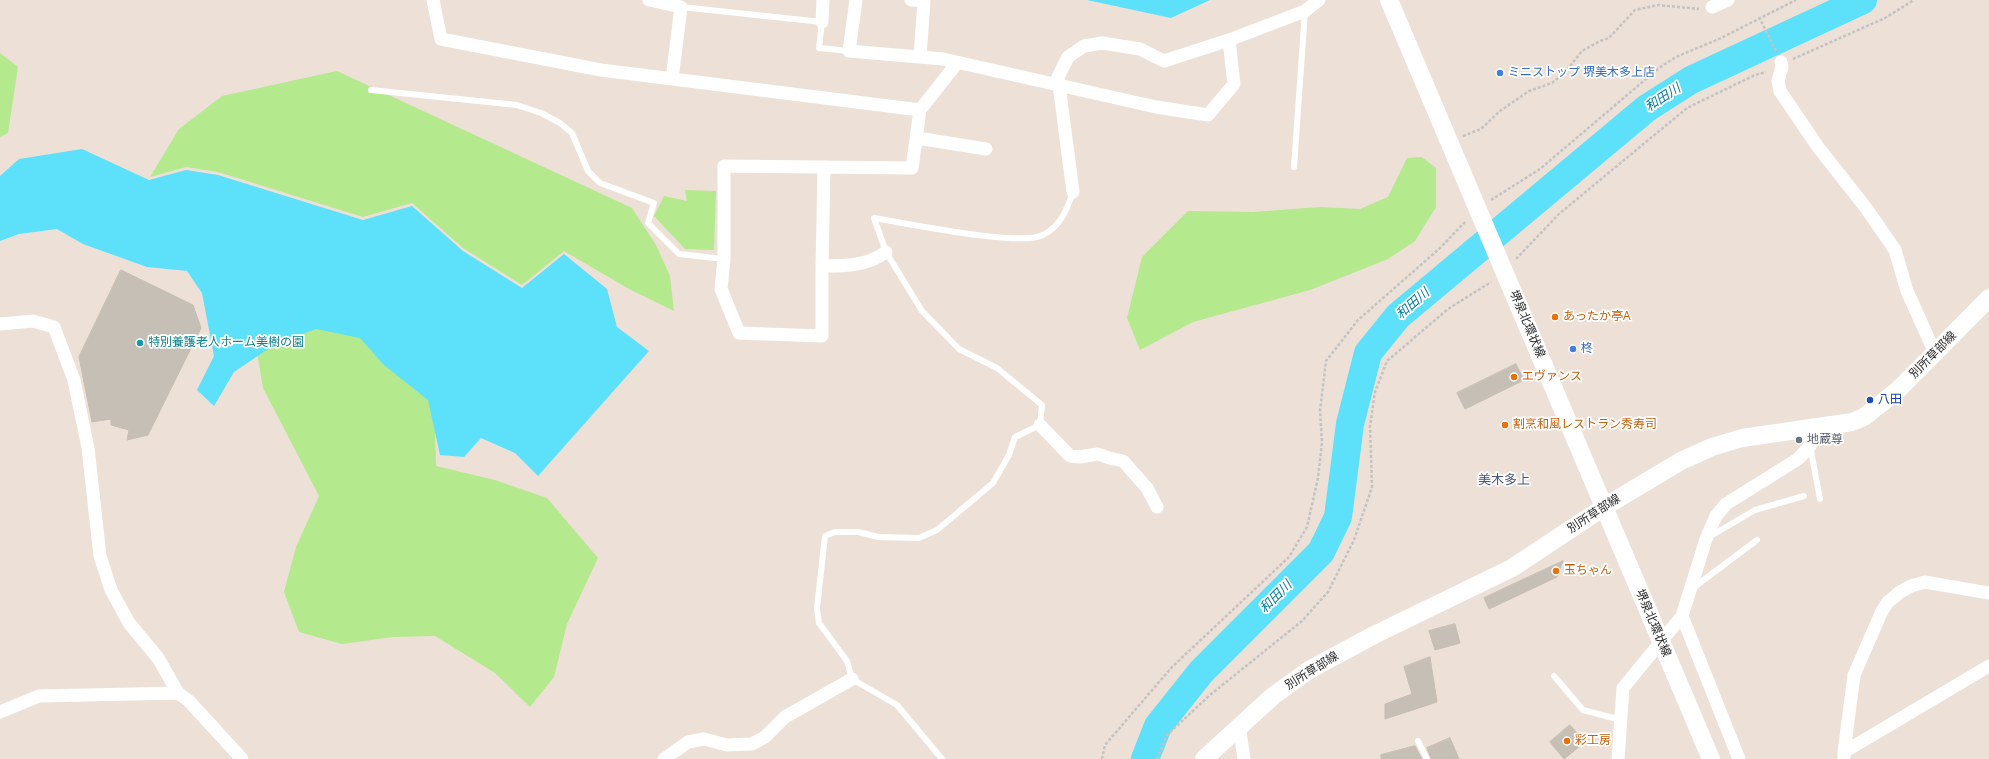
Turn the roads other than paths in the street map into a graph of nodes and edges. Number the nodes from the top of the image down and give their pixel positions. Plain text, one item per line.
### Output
1 (433, 0) edge
2 (649, 0) edge
3 (823, 0) edge
4 (856, 0) edge
5 (911, 0) edge
6 (1319, 0) edge
7 (1389, 0) edge
8 (1728, 0) edge
9 (681, 7) junction
10 (1712, 7) road end
11 (1305, 11) junction
12 (822, 22) junction
13 (1229, 40) junction
14 (849, 51) junction
15 (920, 57) junction
16 (958, 63) junction
17 (1782, 65) road end
18 (672, 79) junction
19 (1059, 85) junction
20 (371, 90) dead end
21 (920, 110) junction
22 (917, 138) junction
23 (986, 150) dead end
24 (824, 167) junction
25 (1294, 167) dead end
26 (1073, 192) joint
27 (886, 252) junction
28 (724, 259) junction
29 (822, 266) junction
30 (1989, 298) edge
31 (0, 324) edge
32 (1935, 353) junction
33 (1040, 425) junction
34 (1812, 428) junction
35 (1810, 446) junction
36 (1804, 496) dead end
37 (1820, 499) dead end
38 (1157, 507) dead end
39 (1604, 507) junction
40 (1706, 539) junction
41 (1757, 540) dead end
42 (1691, 589) junction
43 (1989, 593) edge
44 (1682, 616) junction
45 (1989, 666) edge
46 (1554, 676) dead end
47 (852, 679) junction
48 (178, 693) junction
49 (0, 712) edge
50 (1621, 720) junction
51 (1240, 725) junction
52 (1418, 741) dead end
53 (1844, 755) edge
54 (242, 759) edge
55 (664, 759) edge
56 (942, 759) edge
57 (1204, 759) edge
58 (1244, 759) edge
59 (1426, 759) edge
60 (1618, 759) edge
61 (1711, 759) edge
62 (1739, 759) edge

1 - 18 street
2 - 9 street
3 - 12 street
4 - 14 street
5 - 15 street
6 - 11 street
7 - 39 main road, 堺泉北環状線
8 - 10 street
9 - 12 lane
9 - 18 street
11 - 13 street
11 - 25 lane
12 - 14 lane
13 - 19 street
13 - 19 street
14 - 15 street
15 - 16 street
16 - 19 street
16 - 21 street
17 - 32 street
18 - 21 street
19 - 26 street
20 - 28 lane
21 - 22 street
22 - 23 street
22 - 24 street
24 - 28 street
24 - 29 street
26 - 27 lane
27 - 29 street
27 - 33 lane
28 - 29 street
30 - 32 main road, 別所草部線
31 - 48 street
32 - 34 main road, 別所草部線
33 - 38 street
33 - 47 lane
34 - 35 street
34 - 39 main road, 別所草部線
35 - 37 lane
35 - 40 street
36 - 40 lane
39 - 51 main road, 別所草部線
39 - 61 main road, 堺泉北環状線
40 - 42 street
41 - 42 lane
42 - 44 street
43 - 53 street
44 - 50 street
44 - 62 street
45 - 53 street
46 - 50 lane
47 - 55 street
47 - 56 lane
48 - 49 street
48 - 54 street
50 - 60 street
51 - 57 main road, 別所草部線
51 - 58 street
52 - 59 lane

